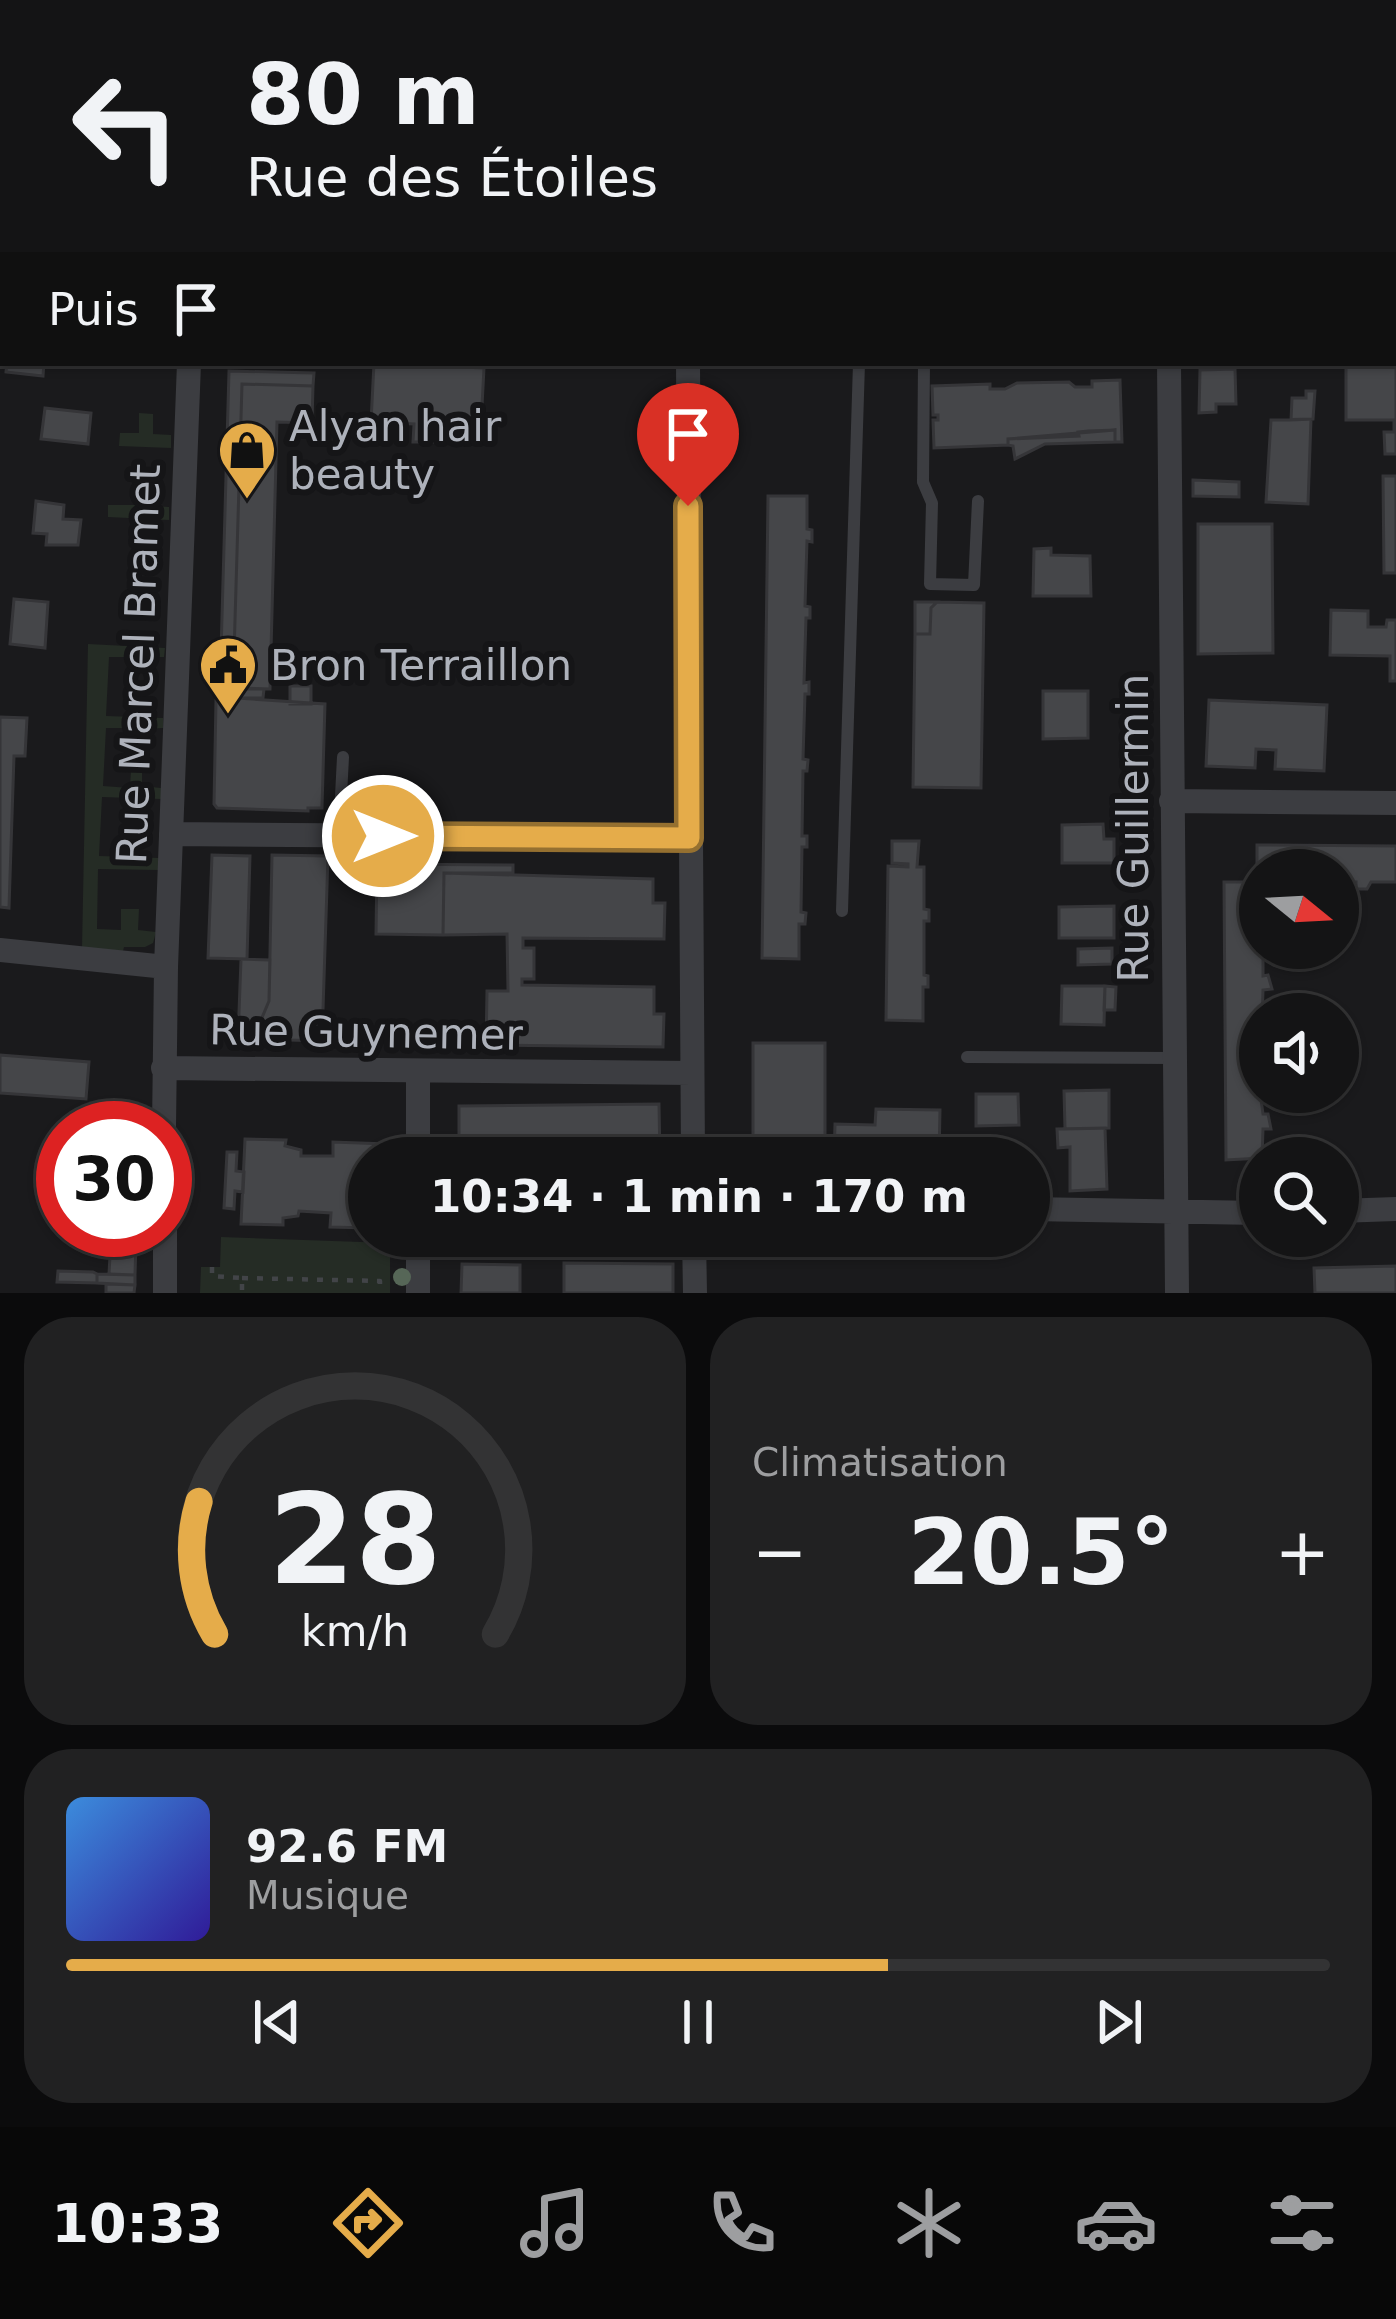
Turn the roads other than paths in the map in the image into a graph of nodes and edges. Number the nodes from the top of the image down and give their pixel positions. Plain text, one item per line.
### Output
1 (189, 366) edge
2 (688, 366) edge
3 (860, 366) edge
4 (924, 366) edge
5 (1169, 366) edge
6 (978, 501) dead end
7 (343, 757) dead end
8 (1171, 801) junction
9 (1396, 803) edge
10 (171, 834) junction
11 (340, 836) junction
12 (689, 838) junction
13 (842, 911) dead end
14 (0, 950) edge
15 (166, 967) junction
16 (967, 1057) dead end
17 (1174, 1058) junction
18 (164, 1068) junction
19 (418, 1072) junction
20 (692, 1073) junction
21 (164, 1101) edge
22 (418, 1137) edge
23 (693, 1137) edge
24 (1396, 1209) edge
25 (1050, 1210) edge
26 (1359, 1210) edge
27 (1177, 1213) junction
28 (1239, 1213) edge
29 (165, 1257) edge
30 (418, 1257) edge
31 (694, 1257) edge
32 (164, 1293) edge
33 (418, 1293) edge
34 (694, 1293) edge
35 (1177, 1293) edge

1 - 10 street, Rue Marcel Bramet
2 - 12 street
3 - 13 lane
4 - 6 lane
5 - 8 street, Rue Guillermin
7 - 11 lane
8 - 9 street
8 - 17 street, Rue Guillermin
10 - 11 street
10 - 15 street, Rue Marcel Bramet
11 - 12 street
12 - 20 street
14 - 15 street, Rue Guynemer
15 - 18 street, Rue Guynemer
16 - 17 lane
17 - 27 street, Rue Guillermin
18 - 19 street, Rue Guynemer
18 - 21 street
19 - 20 street, Rue Guynemer
19 - 22 street
20 - 23 street
24 - 26 street
25 - 27 street
27 - 28 street
27 - 35 street, Rue Guillermin
29 - 32 street
30 - 33 street
31 - 34 street

